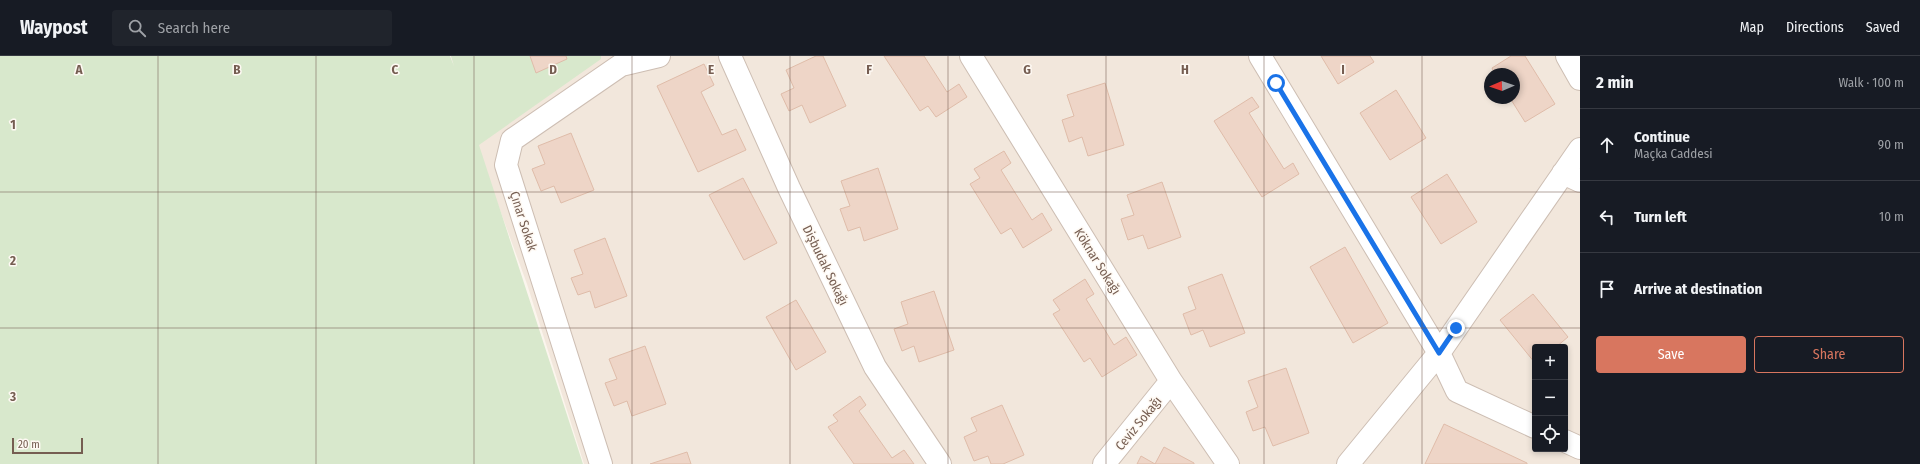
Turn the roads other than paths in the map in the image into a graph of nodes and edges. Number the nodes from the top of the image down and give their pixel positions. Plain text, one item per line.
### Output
1 (659, 56) edge
2 (730, 56) edge
3 (971, 56) edge
4 (1260, 56) edge
5 (1567, 56) edge
6 (620, 60) edge
7 (1580, 79) edge
8 (1580, 149) edge
9 (1571, 177) edge
10 (1439, 353) junction
11 (1172, 381) junction
12 (1532, 426) edge
13 (1568, 442) edge
14 (1580, 448) edge
15 (601, 464) edge
16 (940, 464) edge
17 (1104, 464) edge
18 (1228, 464) edge
19 (1348, 464) edge

1 - 6 street, Çınar Sokak
2 - 16 street, Dişbudak Sokağı
3 - 11 street, Köknar Sokağı
4 - 10 street
5 - 7 street
6 - 15 street, Çınar Sokak
8 - 9 street
9 - 10 street
10 - 12 street
10 - 19 street
11 - 17 street, Ceviz Sokağı
11 - 18 street, Köknar Sokağı
13 - 14 street

